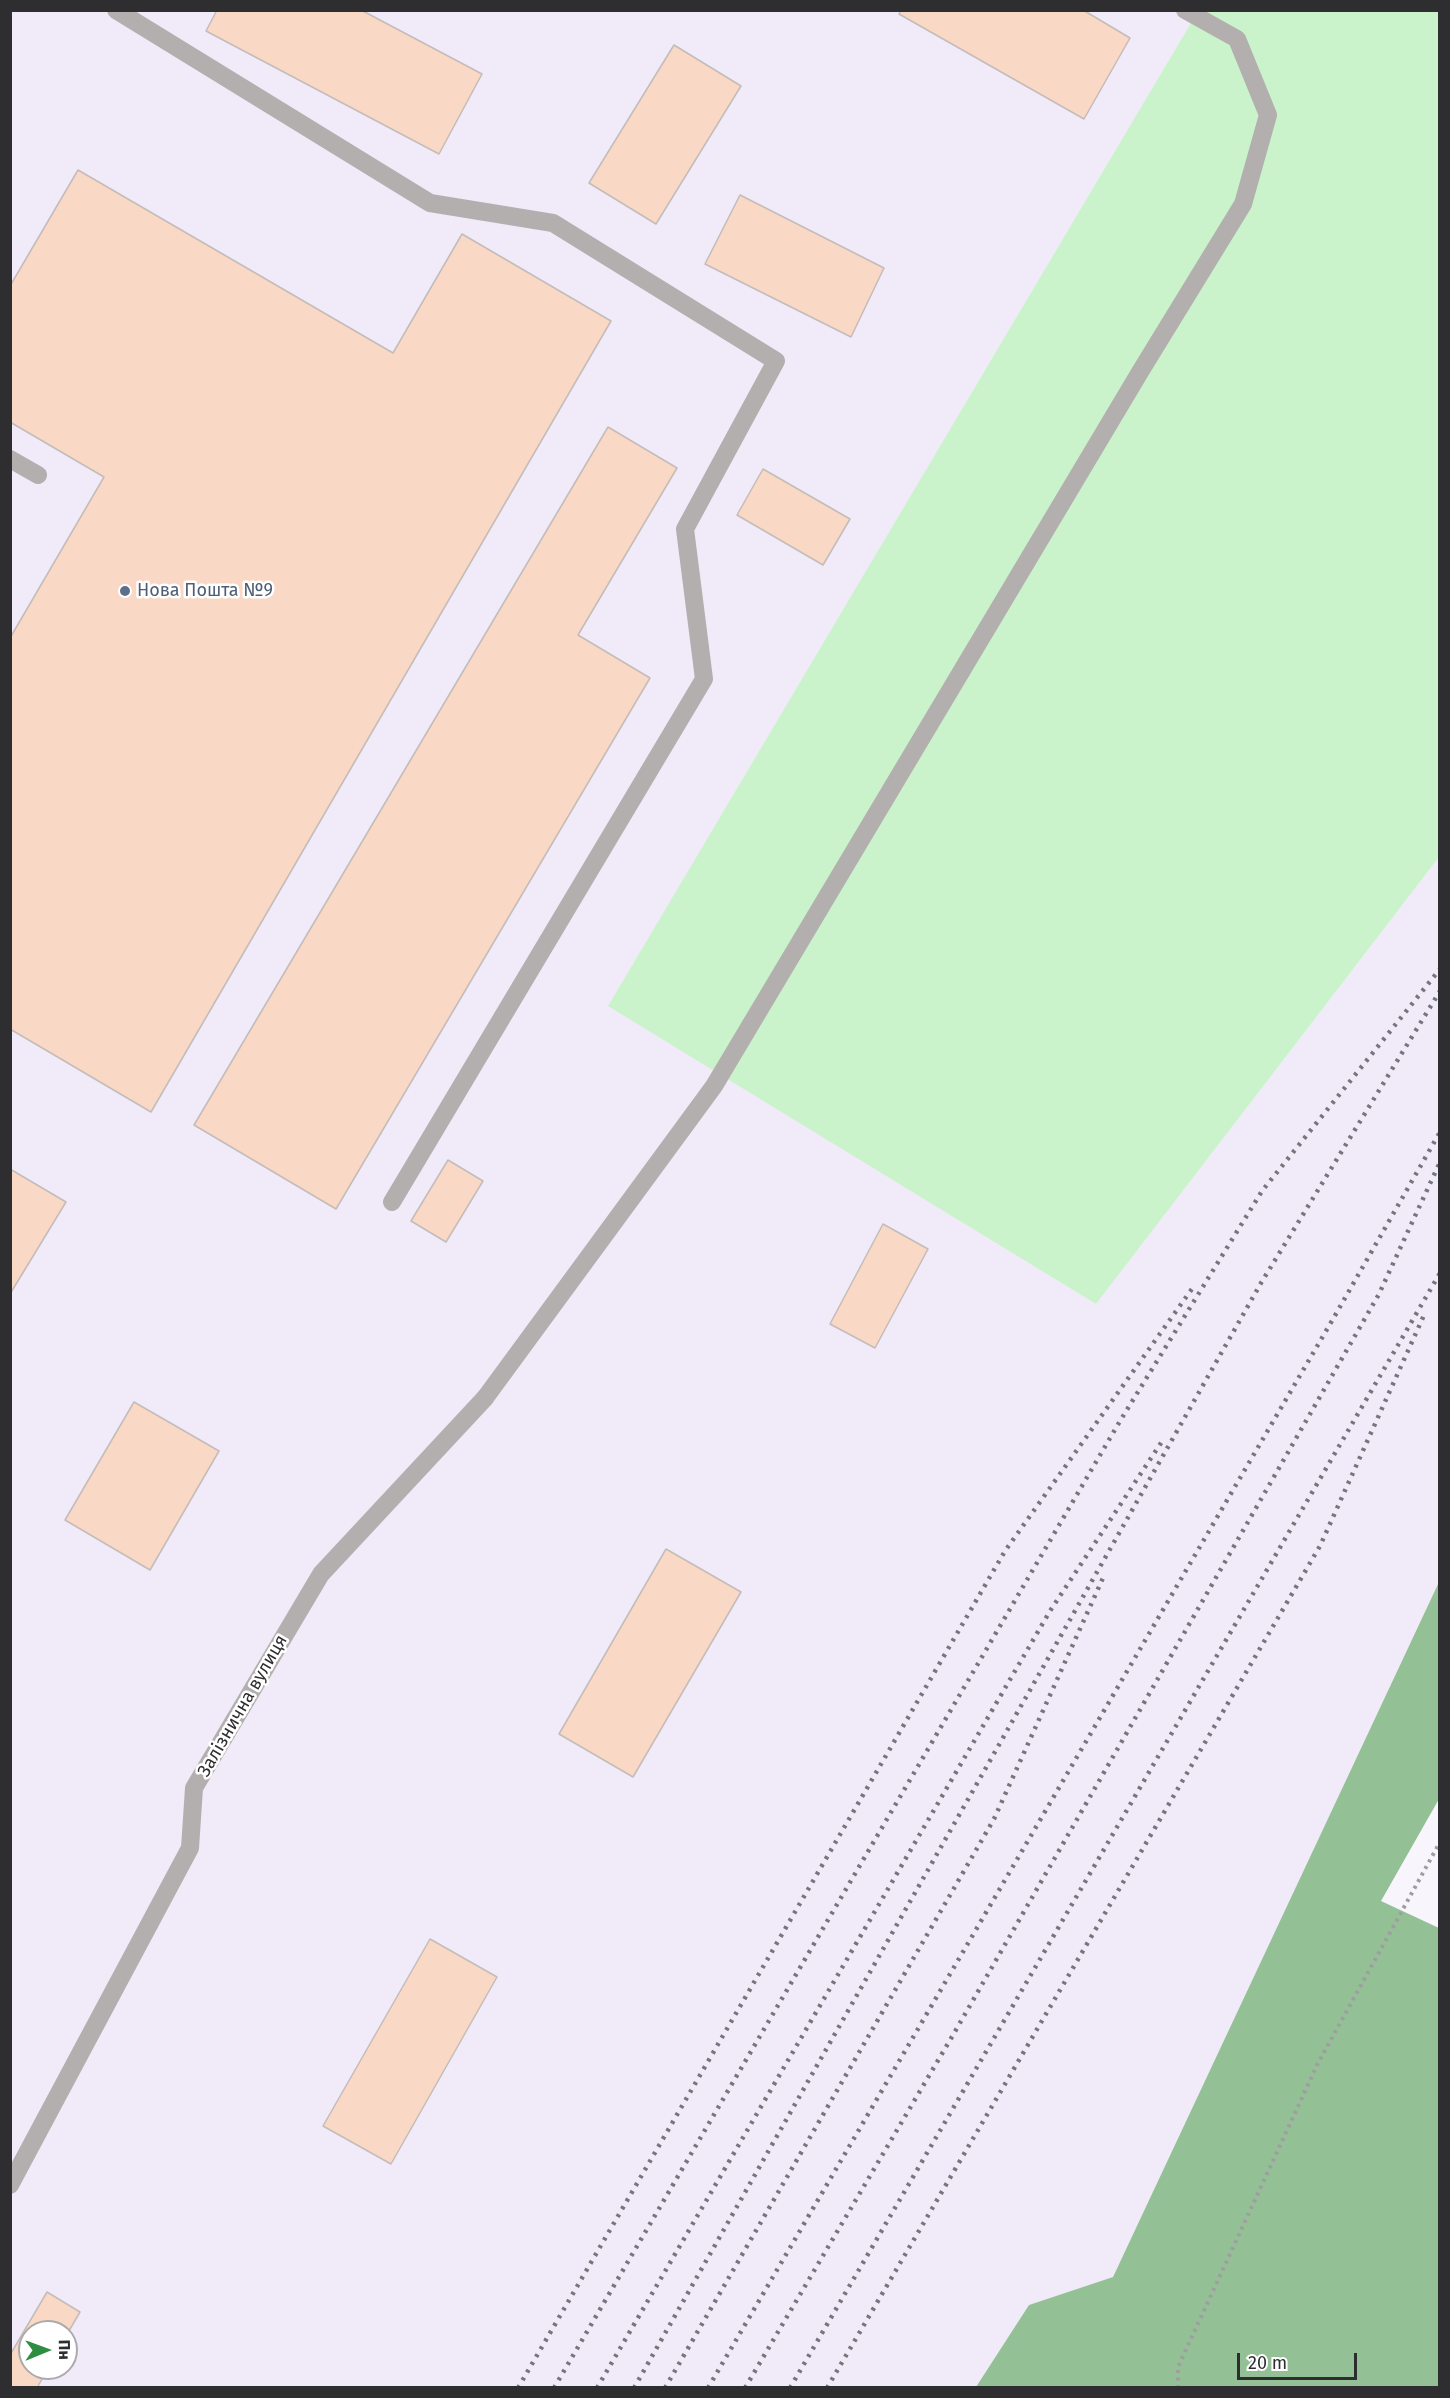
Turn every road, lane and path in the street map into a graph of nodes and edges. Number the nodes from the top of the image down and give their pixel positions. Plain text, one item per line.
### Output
1 (116, 10) edge
2 (1185, 10) edge
3 (10, 459) edge
4 (38, 476) dead end
5 (392, 1202) dead end
6 (1440, 1842) edge
7 (10, 2185) edge
8 (1178, 2388) edge

1 - 5 street
2 - 7 street, Залізнична вулиця
3 - 4 street
6 - 8 path

